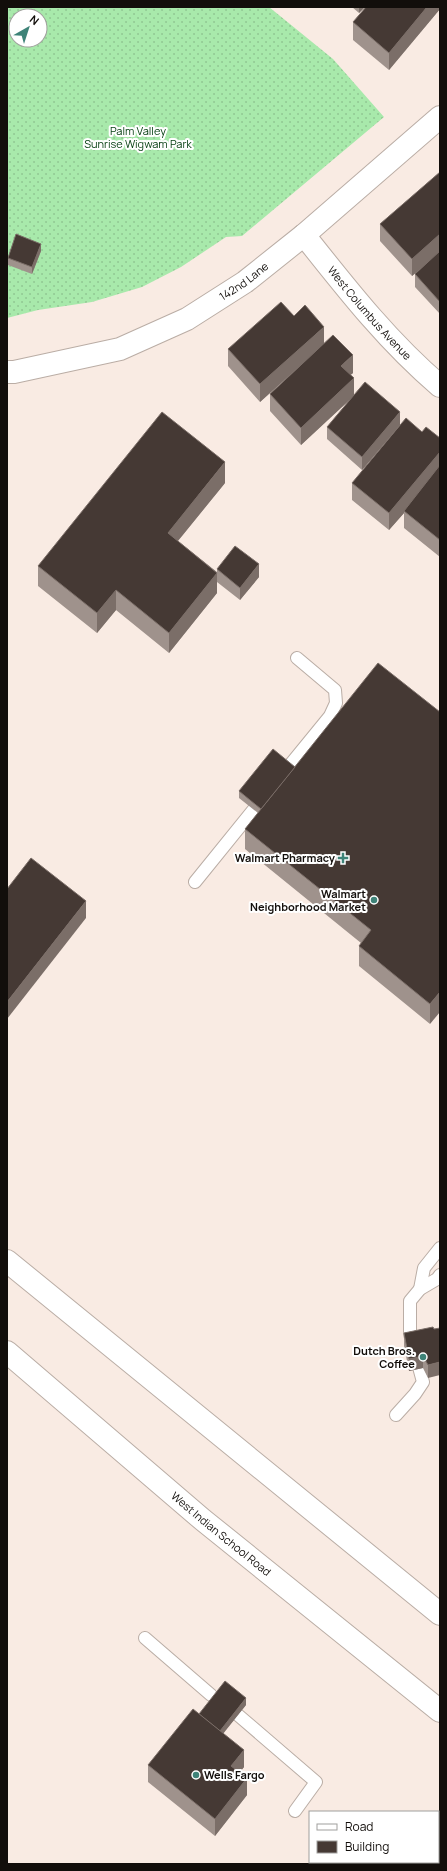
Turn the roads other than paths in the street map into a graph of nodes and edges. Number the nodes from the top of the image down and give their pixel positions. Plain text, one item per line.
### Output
1 (440, 116) edge
2 (304, 235) junction
3 (7, 372) edge
4 (440, 386) edge
5 (297, 658) dead end
6 (195, 882) dead end
7 (440, 1248) edge
8 (7, 1261) edge
9 (440, 1275) edge
10 (420, 1289) junction
11 (7, 1352) edge
12 (396, 1416) dead end
13 (440, 1614) edge
14 (145, 1638) dead end
15 (211, 1695) dead end
16 (440, 1711) edge
17 (238, 1715) edge
18 (295, 1811) dead end

1 - 2 main road, 142nd Lane
2 - 3 main road, 142nd Lane
2 - 4 main road, West Columbus Avenue
5 - 6 lane
7 - 10 lane
8 - 13 main road
9 - 10 lane
10 - 12 lane
11 - 16 main road, West Indian School Road
14 - 15 lane
17 - 18 lane

